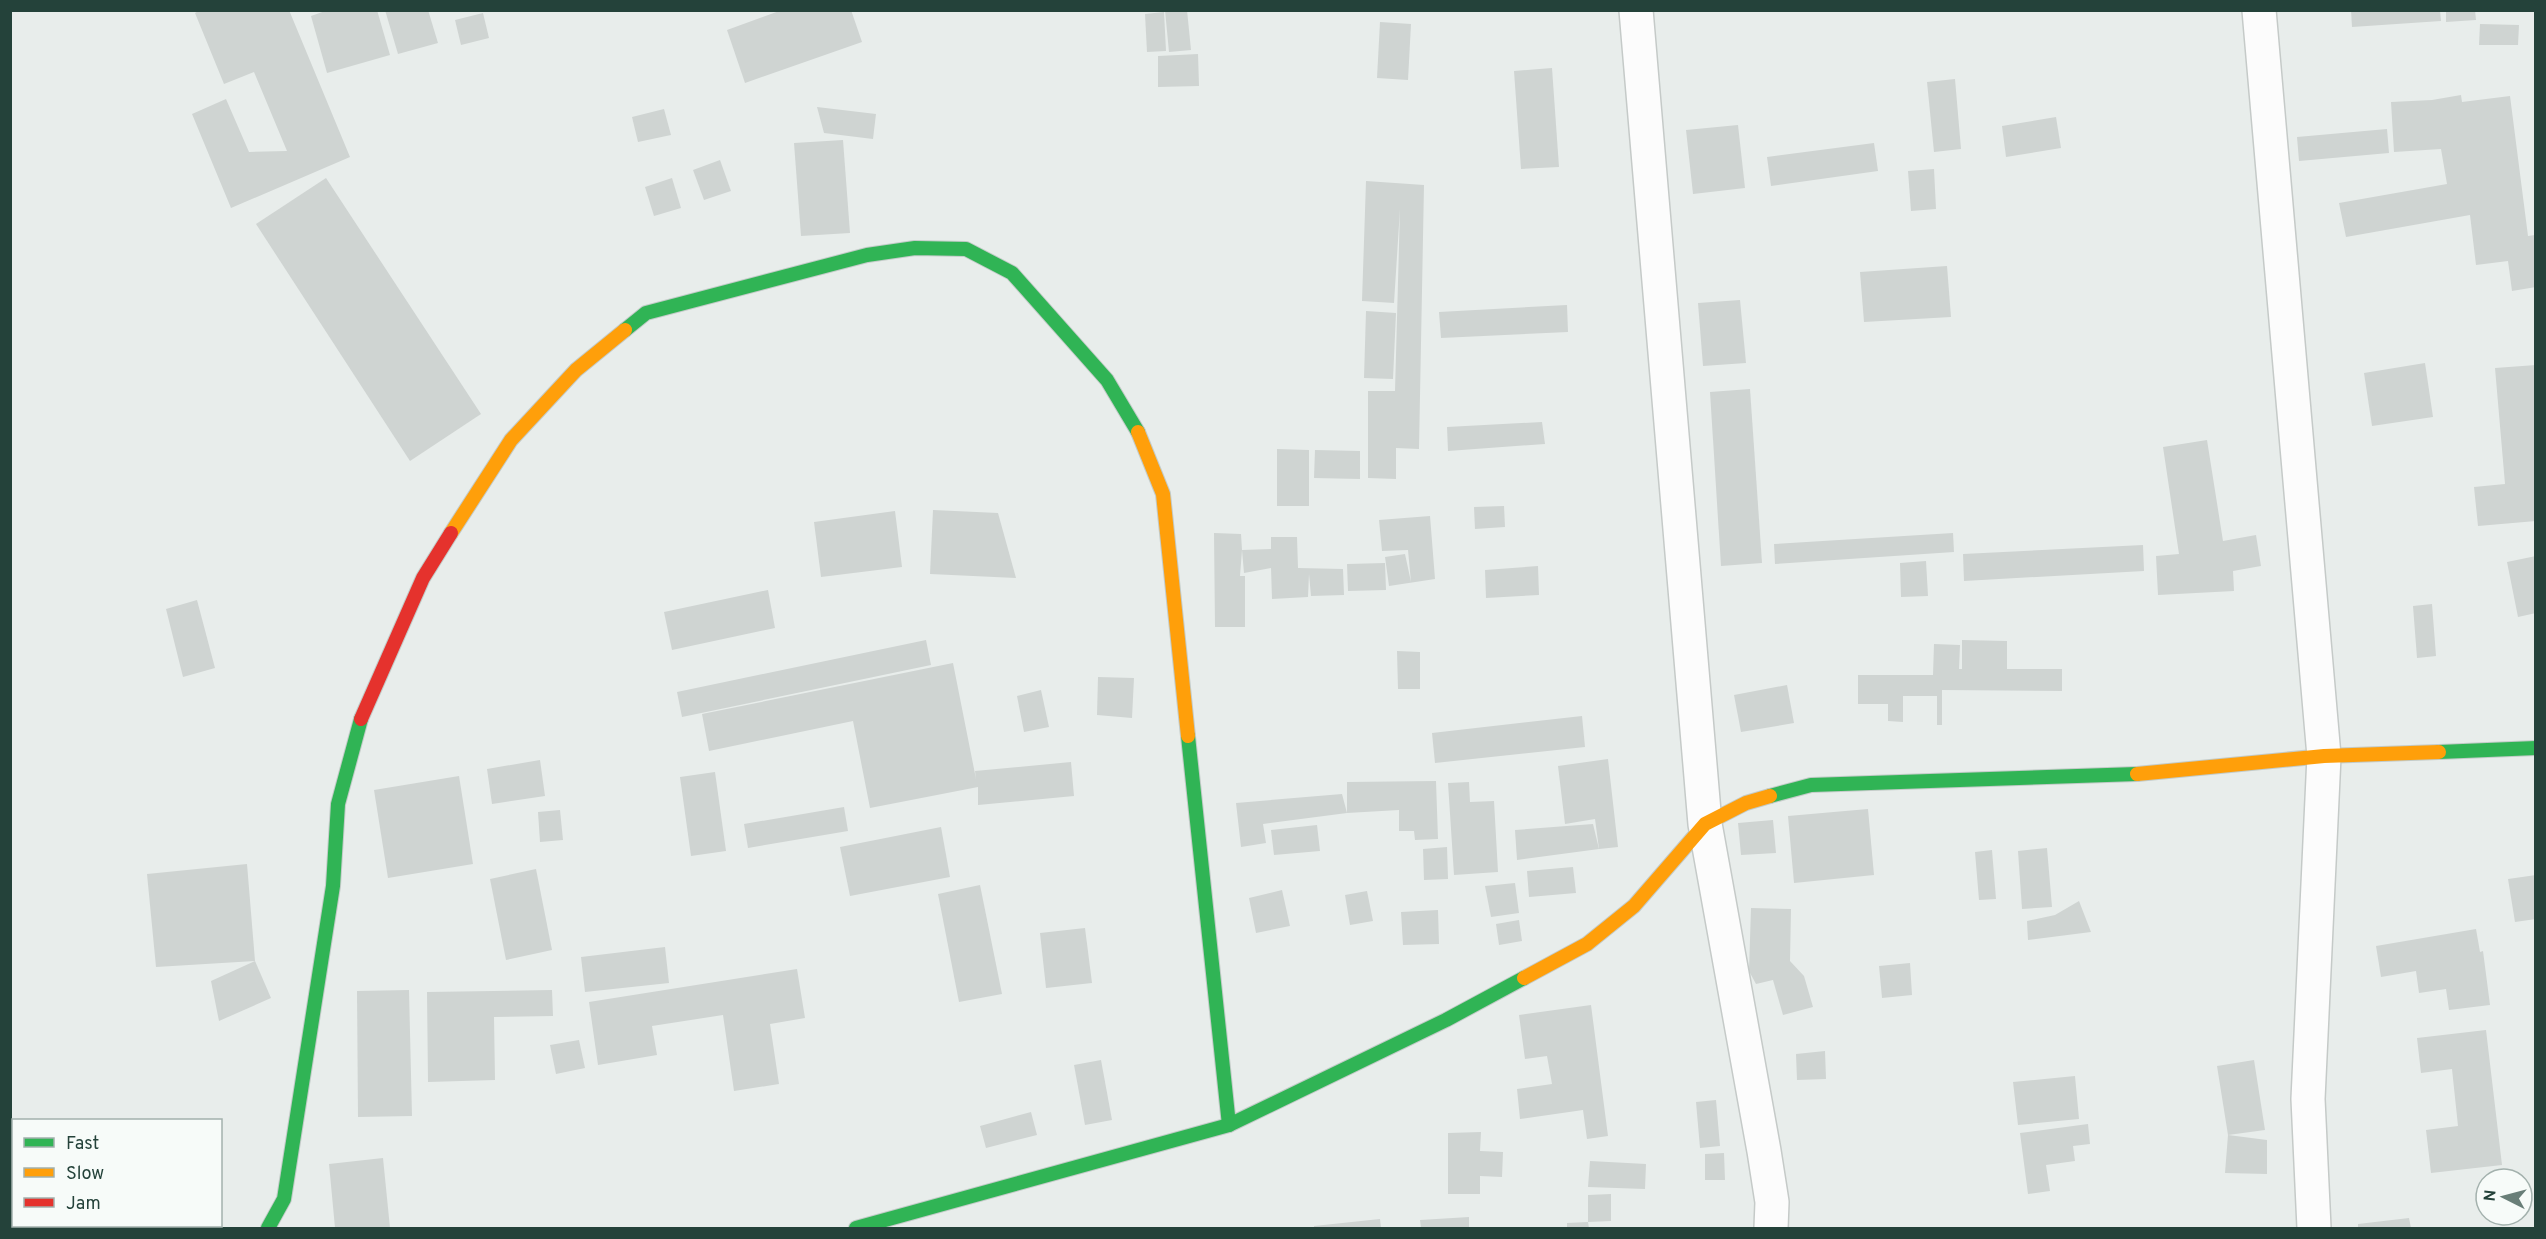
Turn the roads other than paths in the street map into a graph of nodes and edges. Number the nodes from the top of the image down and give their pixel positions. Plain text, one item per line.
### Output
1 (1636, 10) edge
2 (2259, 10) edge
3 (2535, 748) edge
4 (2324, 756) junction
5 (1705, 824) junction
6 (1229, 1125) junction
7 (268, 1228) edge
8 (856, 1228) edge
9 (1771, 1228) edge
10 (2314, 1228) edge

1 - 5 street
2 - 4 street
3 - 4 street
4 - 5 street
4 - 10 street
5 - 6 street
5 - 9 street
6 - 7 street
6 - 8 street

